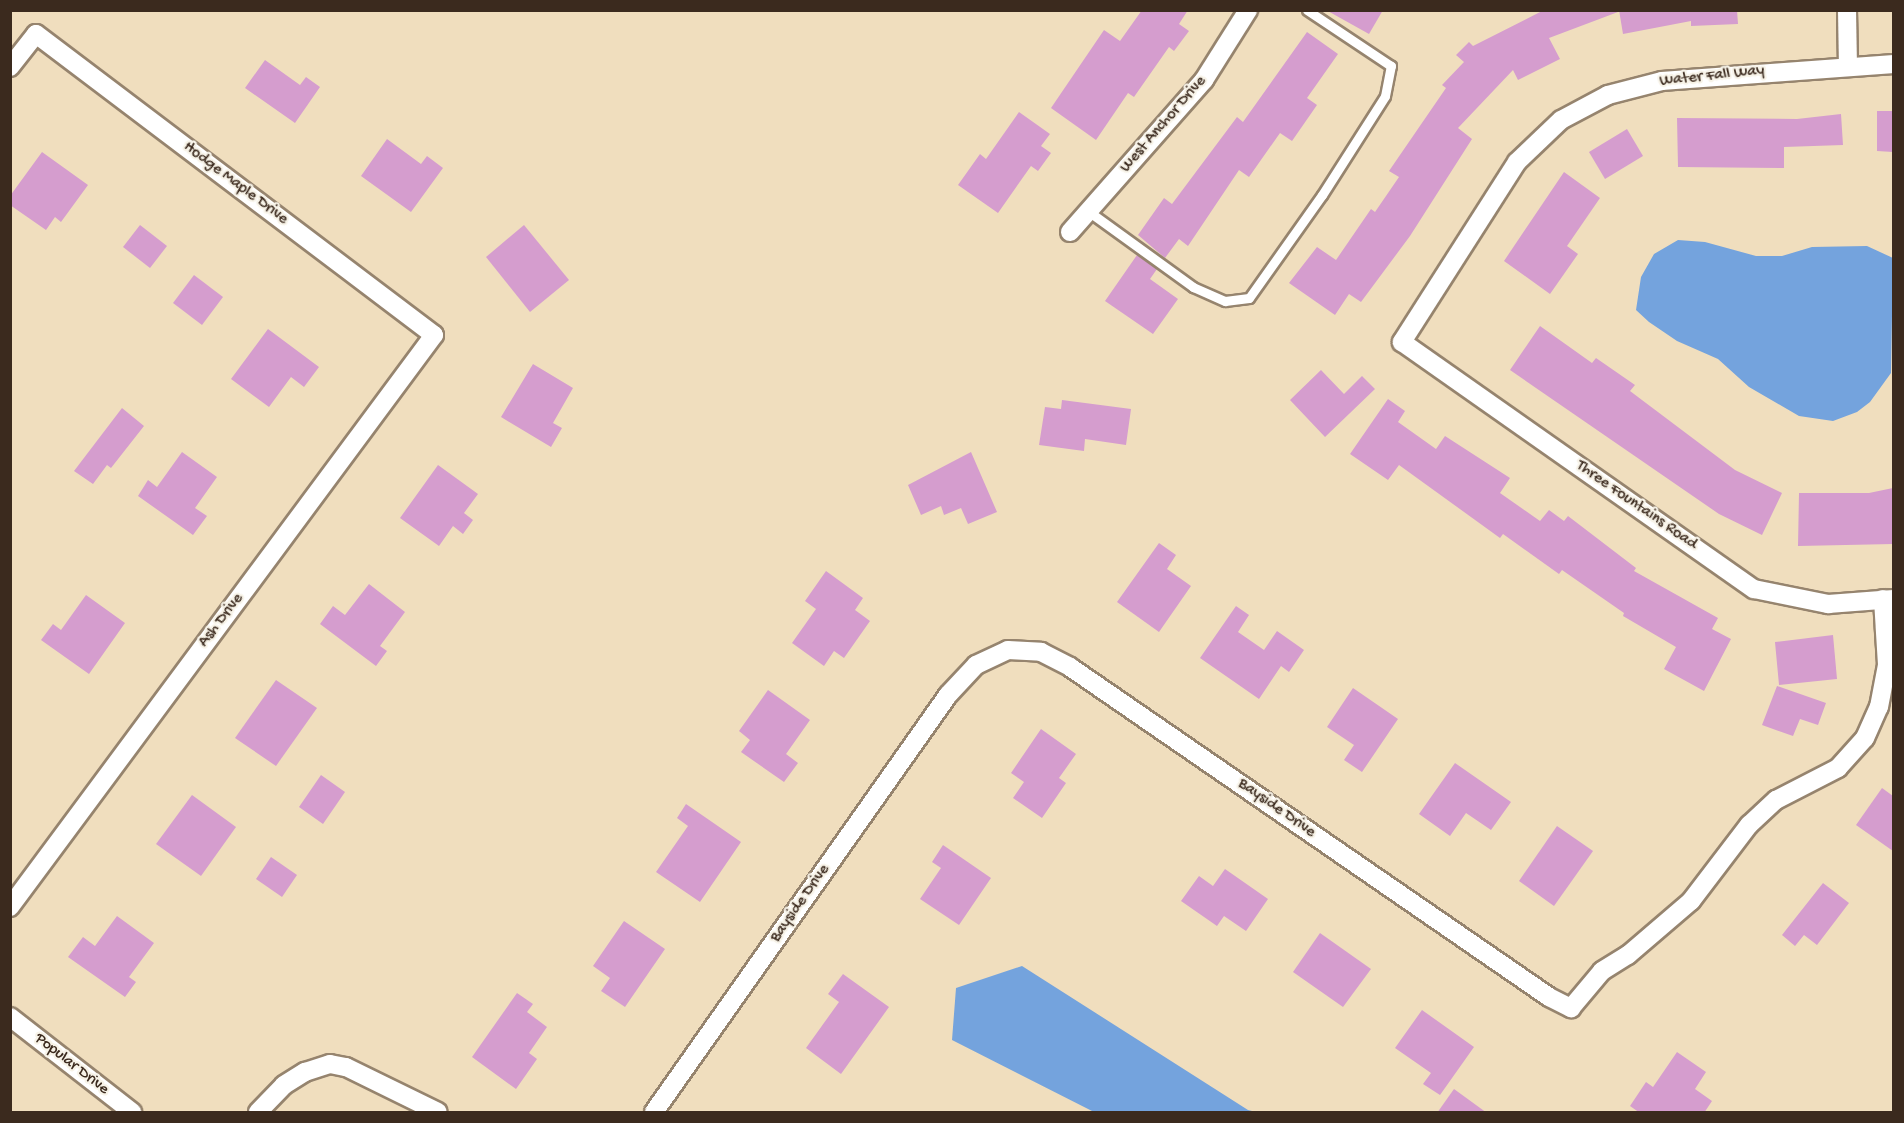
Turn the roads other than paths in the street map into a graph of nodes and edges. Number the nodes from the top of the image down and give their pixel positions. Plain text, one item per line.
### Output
1 (1248, 10) edge
2 (1307, 10) edge
3 (1846, 10) edge
4 (1893, 64) edge
5 (1848, 65) junction
6 (10, 67) edge
7 (1088, 212) junction
8 (1070, 232) dead end
9 (434, 334) joint
10 (1402, 342) joint
11 (1888, 599) edge
12 (10, 907) edge
13 (10, 1017) edge
14 (132, 1113) edge
15 (258, 1113) edge
16 (438, 1113) edge
17 (654, 1113) edge

1 - 7 street, West Anchor Drive
2 - 7 lane
3 - 5 street
4 - 5 street, Water Fall Way
5 - 10 street, Water Fall Way
6 - 9 street, Hodge Maple Drive
7 - 8 street, West Anchor Drive
9 - 12 street, Ash Drive
10 - 11 street, Three Fountains Road
11 - 17 street, Bayside Drive
13 - 14 street, Popular Drive
15 - 16 street

